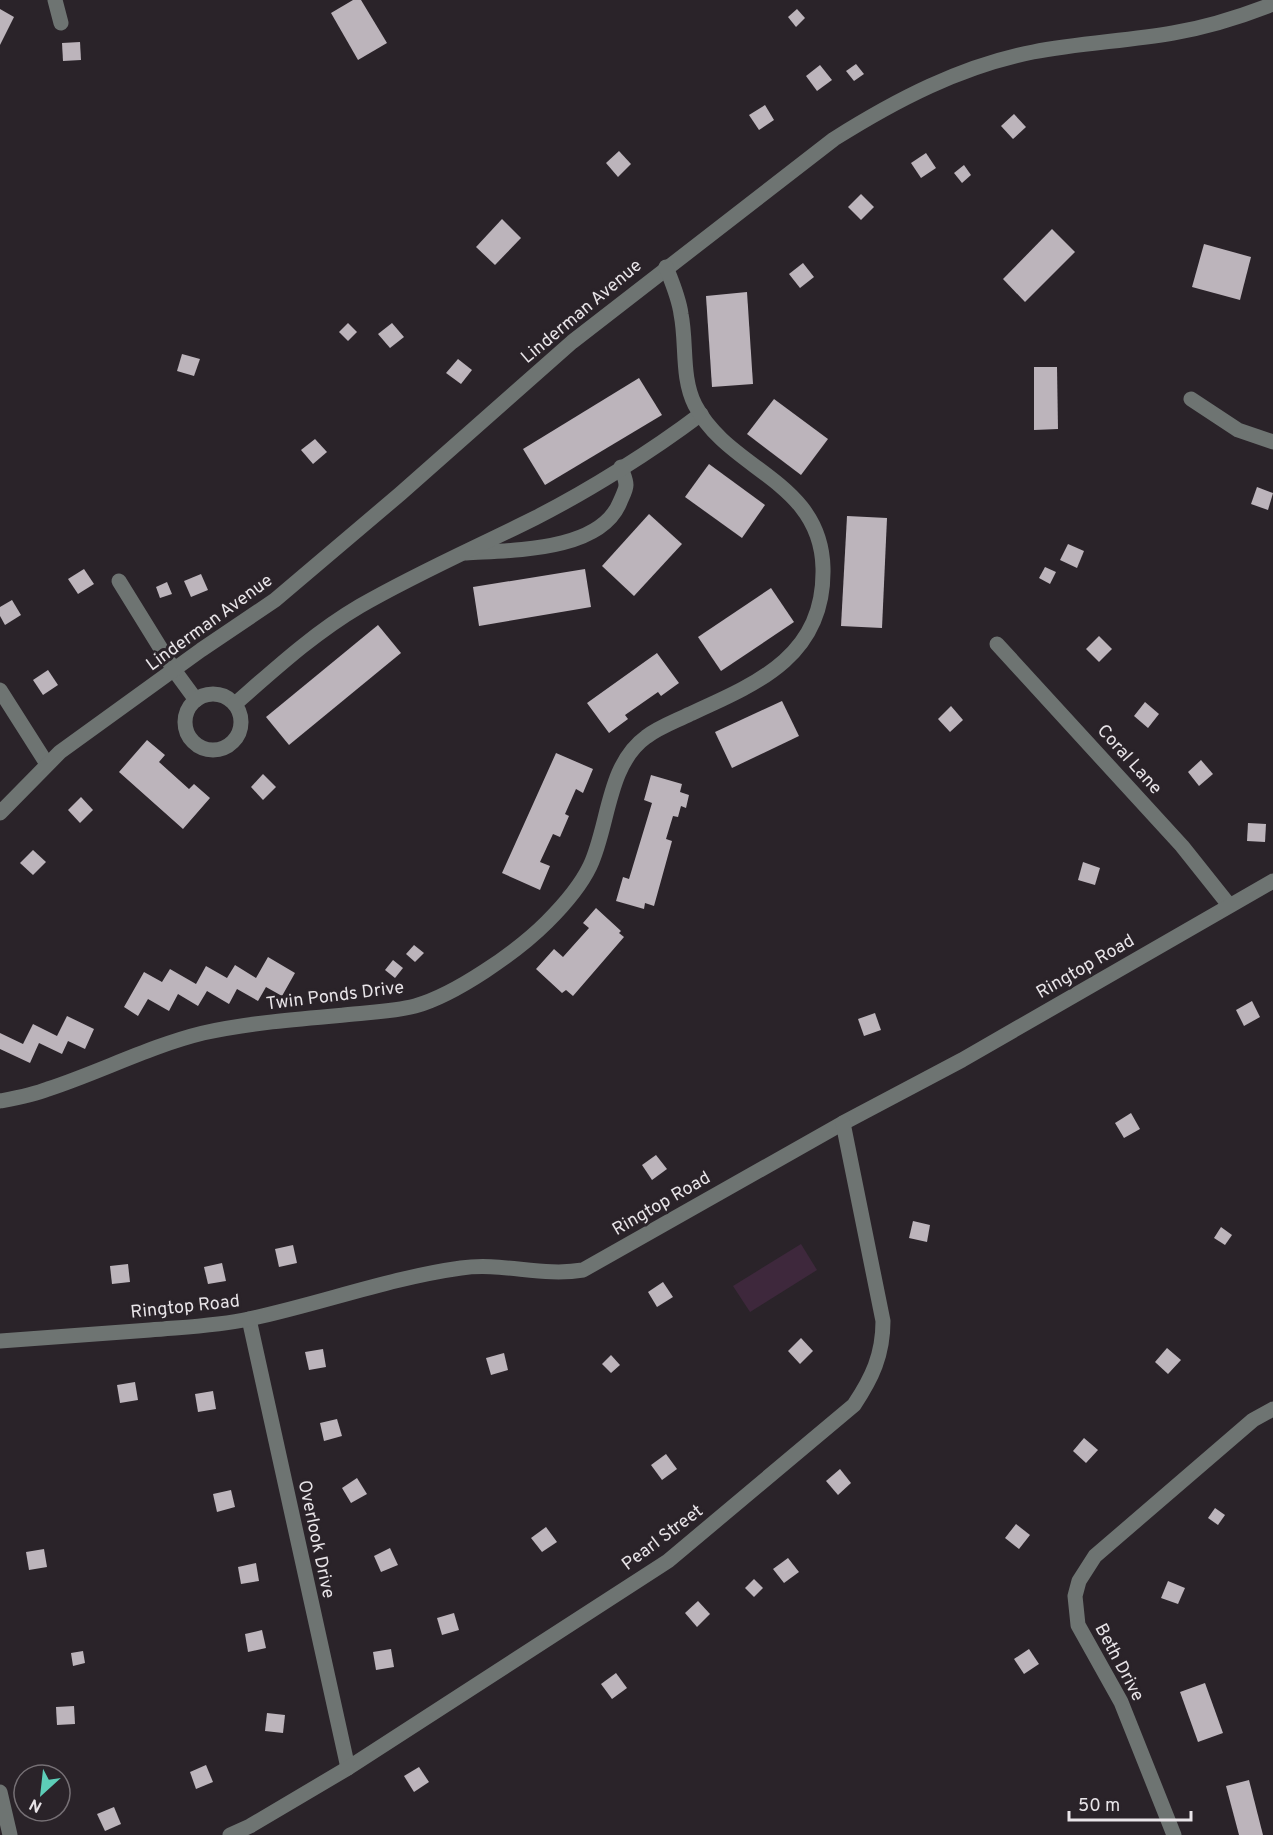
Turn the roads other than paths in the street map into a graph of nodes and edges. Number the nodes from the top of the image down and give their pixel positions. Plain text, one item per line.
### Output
1 (55, 0) edge
2 (1273, 4) edge
3 (61, 23) dead end
4 (666, 267) junction
5 (1191, 399) dead end
6 (701, 414) junction
7 (1273, 442) edge
8 (621, 467) junction
9 (459, 554) junction
10 (119, 581) dead end
11 (997, 644) dead end
12 (174, 670) junction
13 (0, 690) edge
14 (196, 700) junction
15 (235, 704) junction
16 (47, 764) junction
17 (0, 813) edge
18 (1273, 882) edge
19 (1229, 905) junction
20 (0, 1101) edge
21 (843, 1123) junction
22 (249, 1319) junction
23 (0, 1341) edge
24 (1273, 1409) edge
25 (348, 1768) junction
26 (0, 1792) edge
27 (10, 1835) edge
28 (230, 1835) edge
29 (1174, 1835) edge

1 - 3 street
2 - 4 street, Linderman Avenue
4 - 6 street, Twin Ponds Drive
4 - 12 street, Linderman Avenue
5 - 7 street
6 - 8 street
6 - 20 street, Twin Ponds Drive
8 - 9 street
8 - 9 street
9 - 15 street
10 - 12 street
11 - 19 street, Coral Lane
12 - 14 street
12 - 16 street, Linderman Avenue
13 - 16 street
14 - 15 street
14 - 15 street
16 - 17 street, Linderman Avenue
18 - 19 street, Ringtop Road
19 - 21 street, Ringtop Road
21 - 22 street, Ringtop Road
21 - 25 street, Pearl Street
22 - 23 street, Ringtop Road
22 - 25 street, Overlook Drive
24 - 29 street, Beth Drive
25 - 28 street, Pearl Street
26 - 27 street

